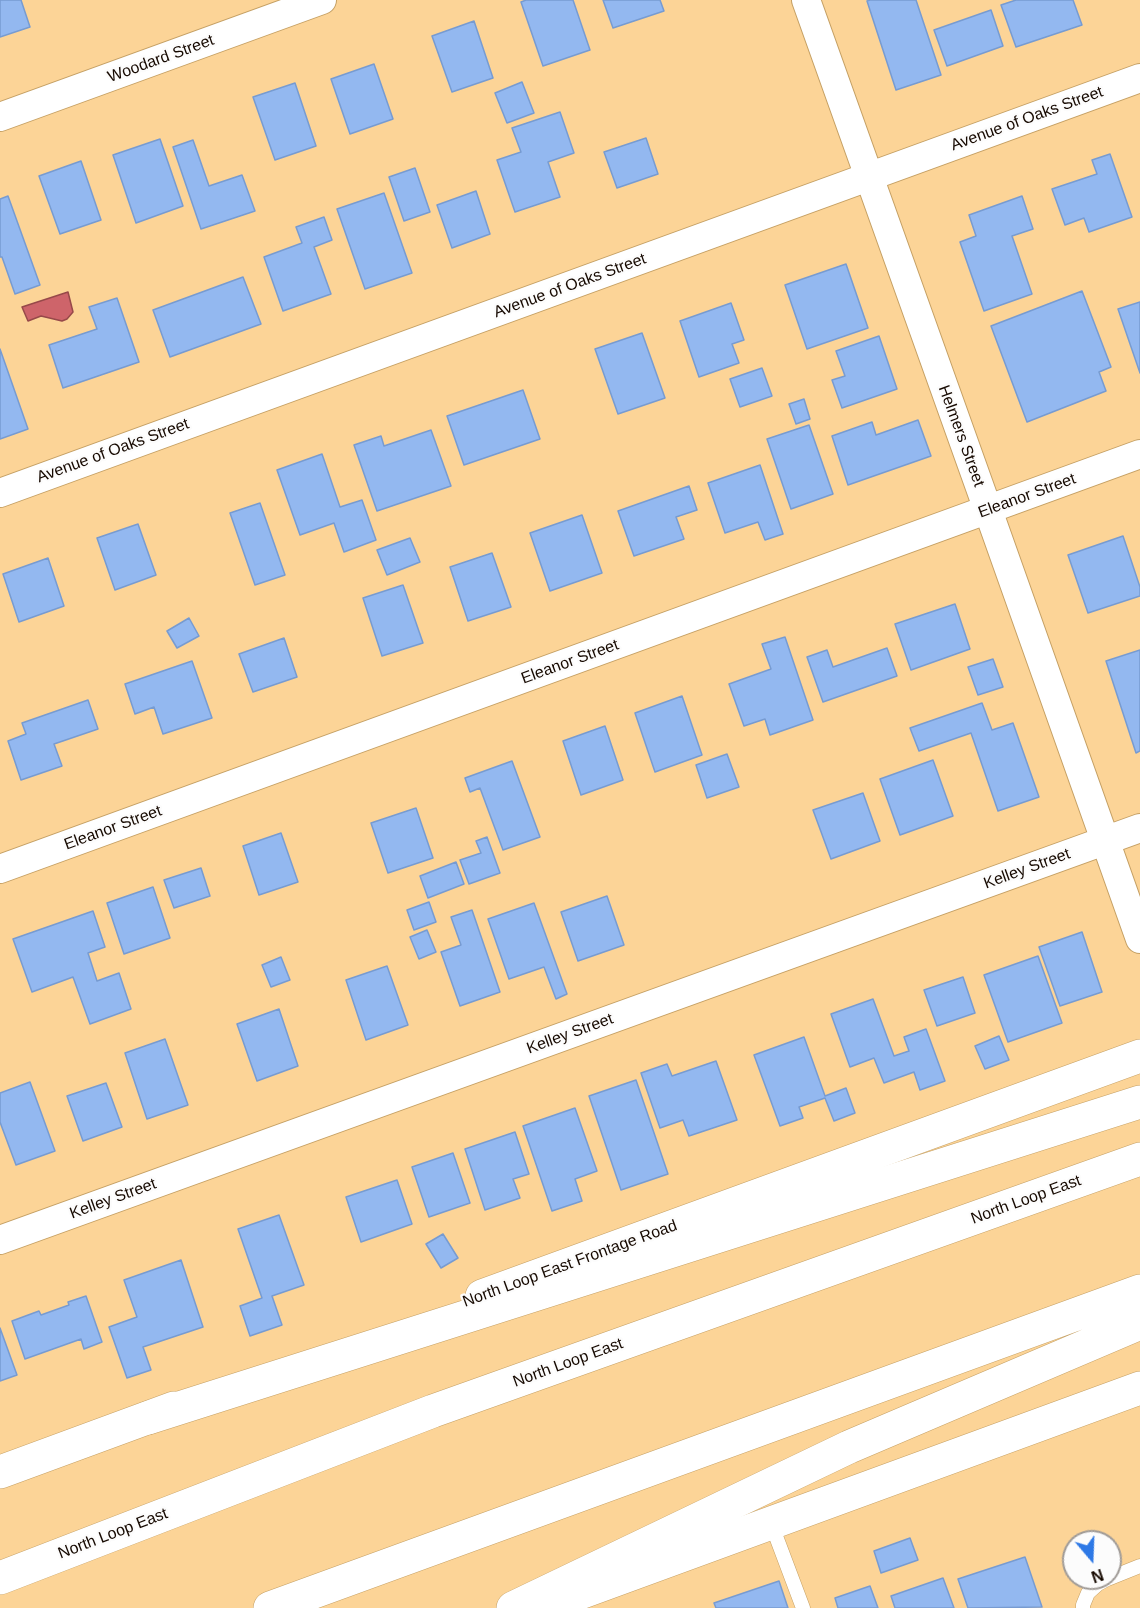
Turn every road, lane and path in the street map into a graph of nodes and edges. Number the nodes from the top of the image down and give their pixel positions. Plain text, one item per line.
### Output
1 (322, 0) edge
2 (806, 0) edge
3 (1140, 78) edge
4 (0, 117) edge
5 (868, 177) junction
6 (1140, 454) edge
7 (0, 493) edge
8 (988, 510) junction
9 (1140, 828) edge
10 (1106, 840) junction
11 (0, 869) edge
12 (1140, 939) edge
13 (1140, 1056) edge
14 (1140, 1102) edge
15 (1140, 1159) edge
16 (0, 1240) edge
17 (1140, 1291) edge
18 (1140, 1323) edge
19 (1140, 1388) edge
20 (148, 1418) junction
21 (0, 1472) edge
22 (771, 1523) junction
23 (1140, 1566) edge
24 (1122, 1573) edge
25 (0, 1578) edge
26 (1091, 1590) edge
27 (270, 1608) edge
28 (513, 1608) edge
29 (539, 1608) edge
30 (803, 1608) edge
31 (1083, 1608) edge

1 - 4 street, Woodard Street
2 - 5 street, Helmers Street
3 - 5 street, Avenue of Oaks Street
5 - 7 street, Avenue of Oaks Street
5 - 8 street, Helmers Street
6 - 8 street, Eleanor Street
8 - 10 street, Helmers Street
8 - 11 street, Eleanor Street
9 - 10 street, Kelley Street
10 - 12 street, Helmers Street
10 - 16 street, Kelley Street
13 - 20 main road, North Loop East Frontage Road
14 - 20 main road
15 - 25 main road, North Loop East
17 - 27 main road
18 - 28 main road
19 - 22 main road
20 - 21 main road, North Loop East Frontage Road
22 - 29 main road
22 - 30 lane
23 - 24 lane
26 - 31 lane

